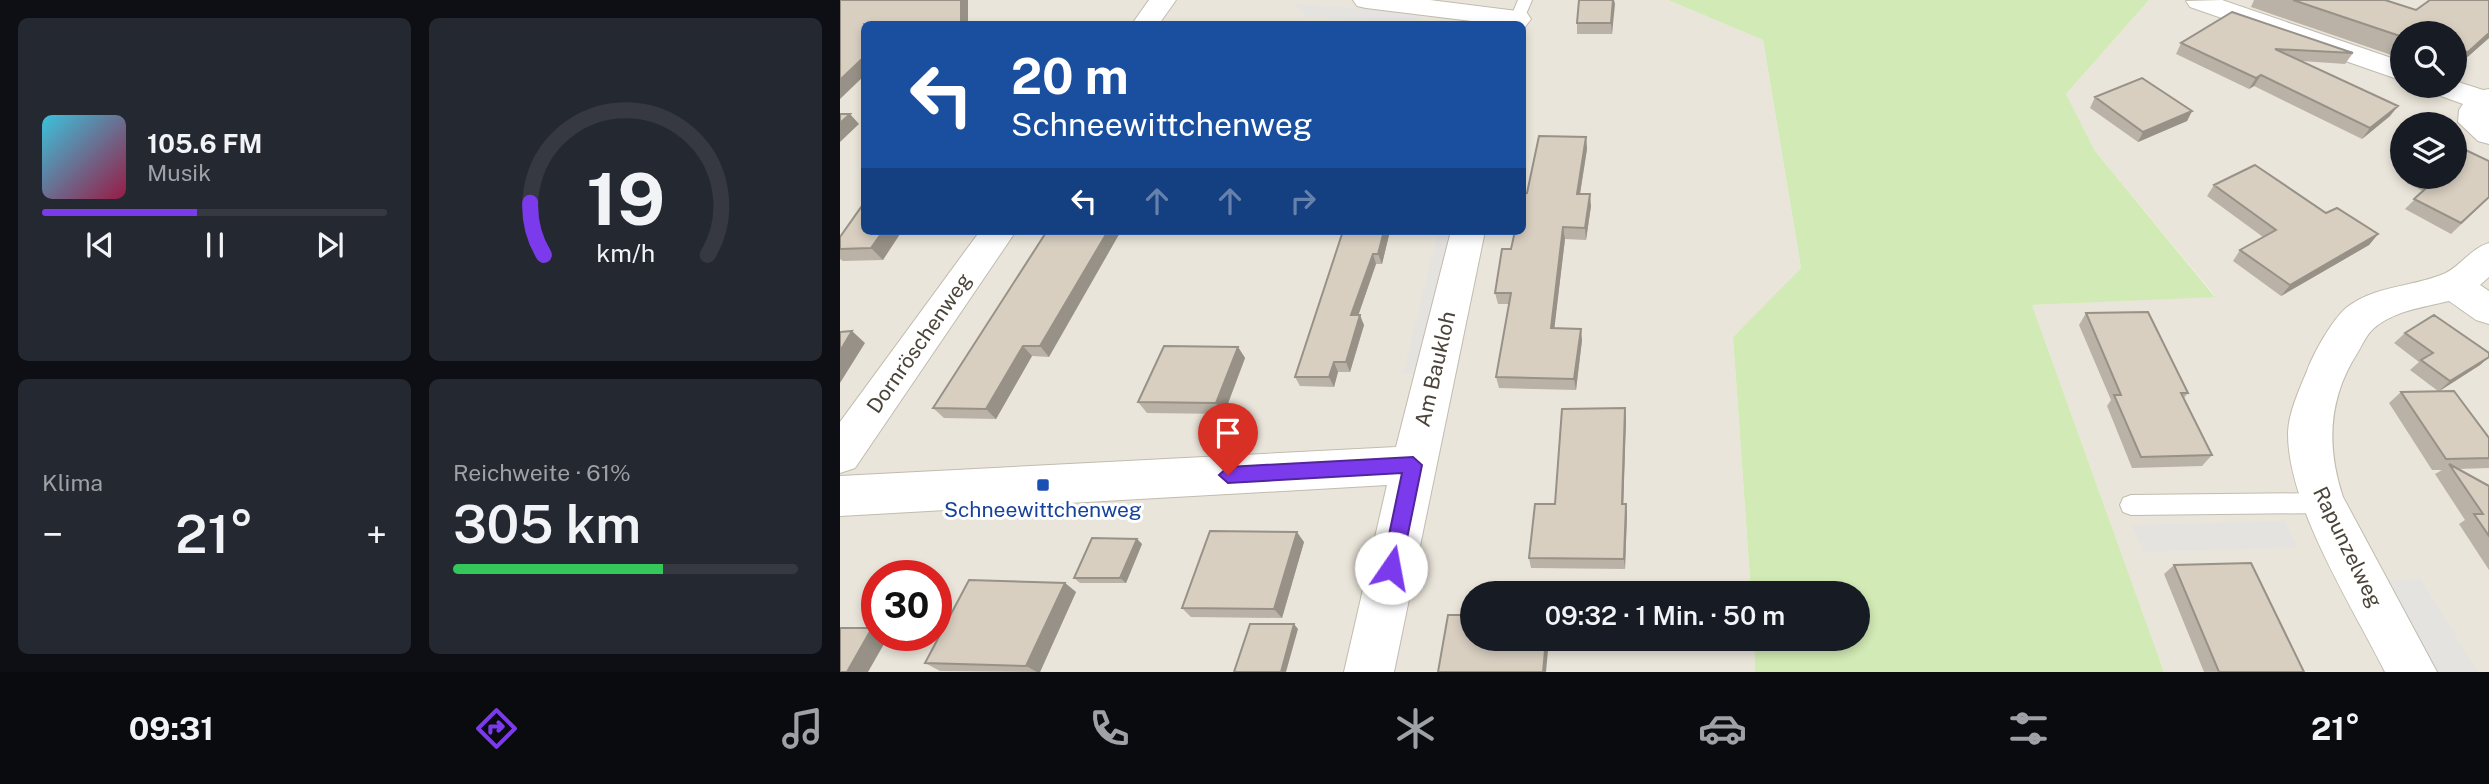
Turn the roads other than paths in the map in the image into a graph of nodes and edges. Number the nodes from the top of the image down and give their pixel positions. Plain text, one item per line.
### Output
1 (1163, 0) edge
2 (1366, 0) edge
3 (2199, 1) edge
4 (1520, 15) edge
5 (1147, 21) edge
6 (2390, 67) edge
7 (2467, 94) edge
8 (2487, 100) edge
9 (2489, 134) edge
10 (996, 235) edge
11 (1467, 235) edge
12 (2489, 256) edge
13 (2455, 286) junction
14 (2489, 310) edge
15 (840, 455) edge
16 (1413, 465) junction
17 (840, 496) edge
18 (2323, 503) junction
19 (2131, 505) dead end
20 (1369, 672) edge
21 (2412, 672) edge

1 - 5 street
2 - 4 street
3 - 6 street
7 - 8 street
8 - 9 street
10 - 15 street, Dornröschenweg
11 - 16 street, Am Baukloh
12 - 13 street, Rapunzelweg
13 - 14 street
13 - 18 street, Rapunzelweg
16 - 17 street
16 - 20 street, Am Baukloh
18 - 19 lane
18 - 21 street, Rapunzelweg

